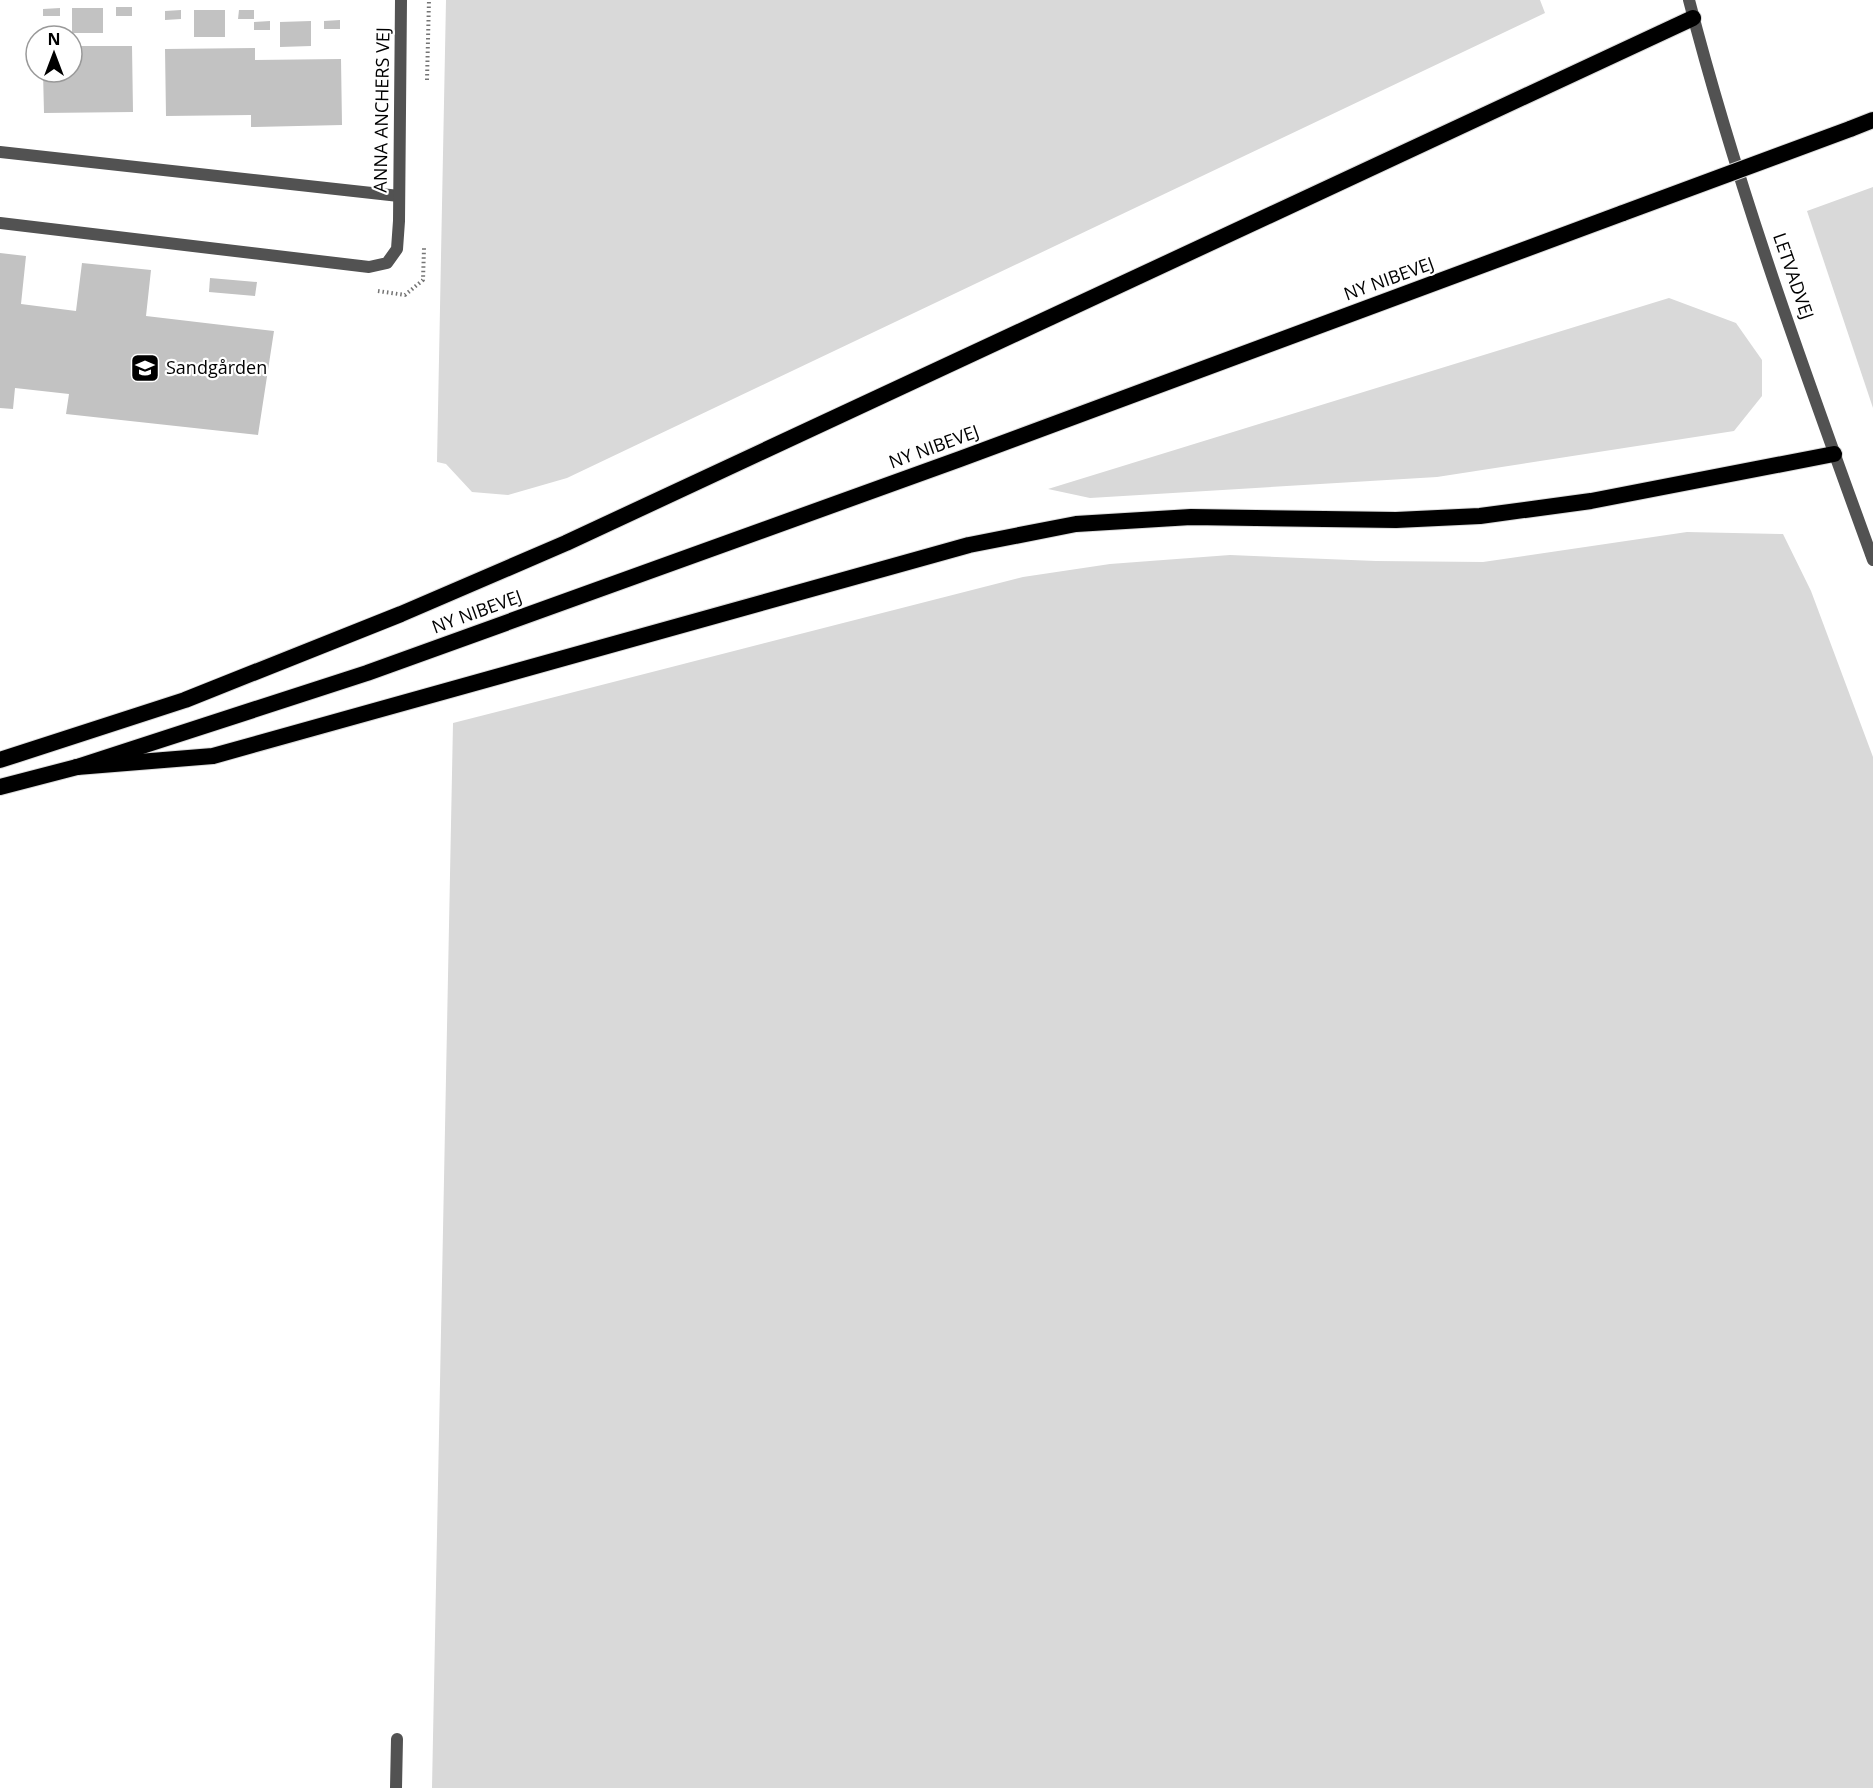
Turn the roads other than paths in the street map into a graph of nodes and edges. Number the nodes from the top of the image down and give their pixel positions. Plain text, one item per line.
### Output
1 (401, 0) edge
2 (1689, 0) edge
3 (1694, 18) junction
4 (1873, 120) edge
5 (0, 152) edge
6 (399, 196) junction
7 (0, 223) edge
8 (1834, 453) junction
9 (1873, 560) edge
10 (0, 760) edge
11 (77, 767) junction
12 (0, 788) edge
13 (397, 1739) dead end
14 (396, 1788) edge

1 - 6 street, ANNA ANCHERS VEJ
2 - 3 street, LETVADVEJ
3 - 8 street, LETVADVEJ
3 - 10 highway
4 - 11 highway, NY NIBEVEJ, bridge
5 - 6 street
6 - 7 street, ANNA ANCHERS VEJ
8 - 9 street, LETVADVEJ
8 - 11 highway
11 - 12 highway, NY NIBEVEJ
13 - 14 street

